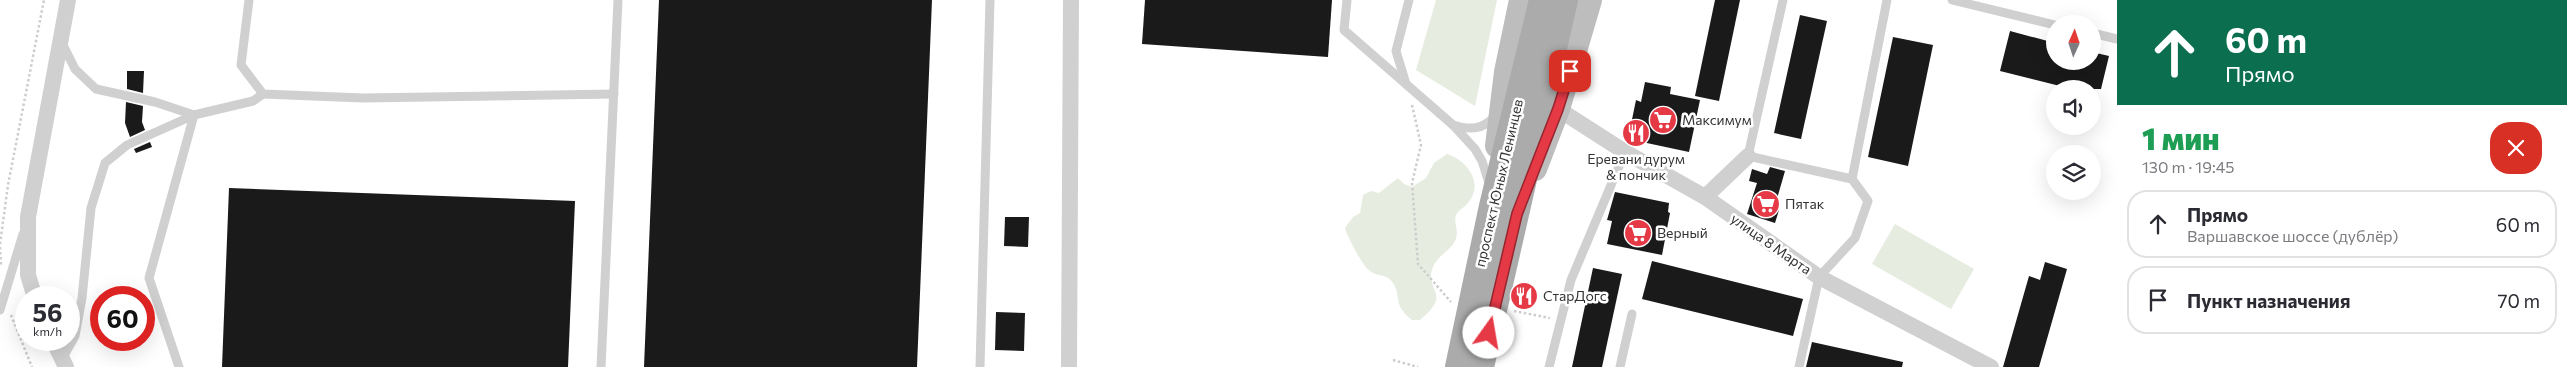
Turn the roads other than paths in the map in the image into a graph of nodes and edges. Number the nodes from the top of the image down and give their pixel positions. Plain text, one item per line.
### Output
1 (68, 0) edge
2 (250, 0) edge
3 (618, 0) edge
4 (990, 0) edge
5 (1071, 0) edge
6 (1347, 0) edge
7 (1409, 0) edge
8 (1521, 0) edge
9 (1542, 0) edge
10 (1566, 0) edge
11 (1590, 0) edge
12 (1783, 0) edge
13 (1887, 0) edge
14 (1952, 0) edge
15 (2046, 22) edge
16 (2101, 36) edge
17 (2117, 39) edge
18 (60, 40) junction
19 (1407, 86) junction
20 (263, 94) junction
21 (614, 94) junction
22 (1502, 103) junction
23 (1558, 109) junction
24 (194, 115) junction
25 (1453, 125) junction
26 (1626, 152) junction
27 (1748, 156) junction
28 (1852, 179) junction
29 (1704, 197) junction
30 (1492, 206) junction
31 (1517, 214) junction
32 (28, 217) junction
33 (1819, 277) junction
34 (31, 286) edge
35 (0, 310) edge
36 (1632, 314) dead end
37 (58, 351) edge
38 (64, 363) edge
39 (179, 367) edge
40 (601, 367) edge
41 (980, 367) edge
42 (1070, 367) edge
43 (1458, 367) edge
44 (1481, 367) edge
45 (1549, 367) edge
46 (1620, 367) edge
47 (1799, 367) edge
48 (1991, 367) edge

1 - 18 street
2 - 20 lane
3 - 21 lane
4 - 41 lane
5 - 42 street
6 - 19 lane
7 - 19 lane
8 - 22 main road
9 - 30 main road, проспект Юных Ленинцев
10 - 31 main road, проспект Юных Ленинцев
11 - 23 main road
12 - 27 lane
13 - 28 lane
14 - 15 lane
16 - 17 lane
18 - 24 lane
18 - 32 street
19 - 25 lane
20 - 21 lane
20 - 24 lane
21 - 40 lane
22 - 25 lane
22 - 30 main road
23 - 26 street, улица 8 Марта
23 - 31 main road
24 - 38 lane
24 - 39 lane
25 - 30 lane
26 - 29 street, улица 8 Марта
26 - 45 lane
27 - 28 lane
27 - 29 street
28 - 33 lane
29 - 33 street, улица 8 Марта
30 - 43 main road, проспект Юных Ленинцев
31 - 44 main road, проспект Юных Ленинцев
32 - 34 street
32 - 35 lane
33 - 47 lane
33 - 48 street, улица 8 Марта
36 - 46 lane
37 - 38 street

